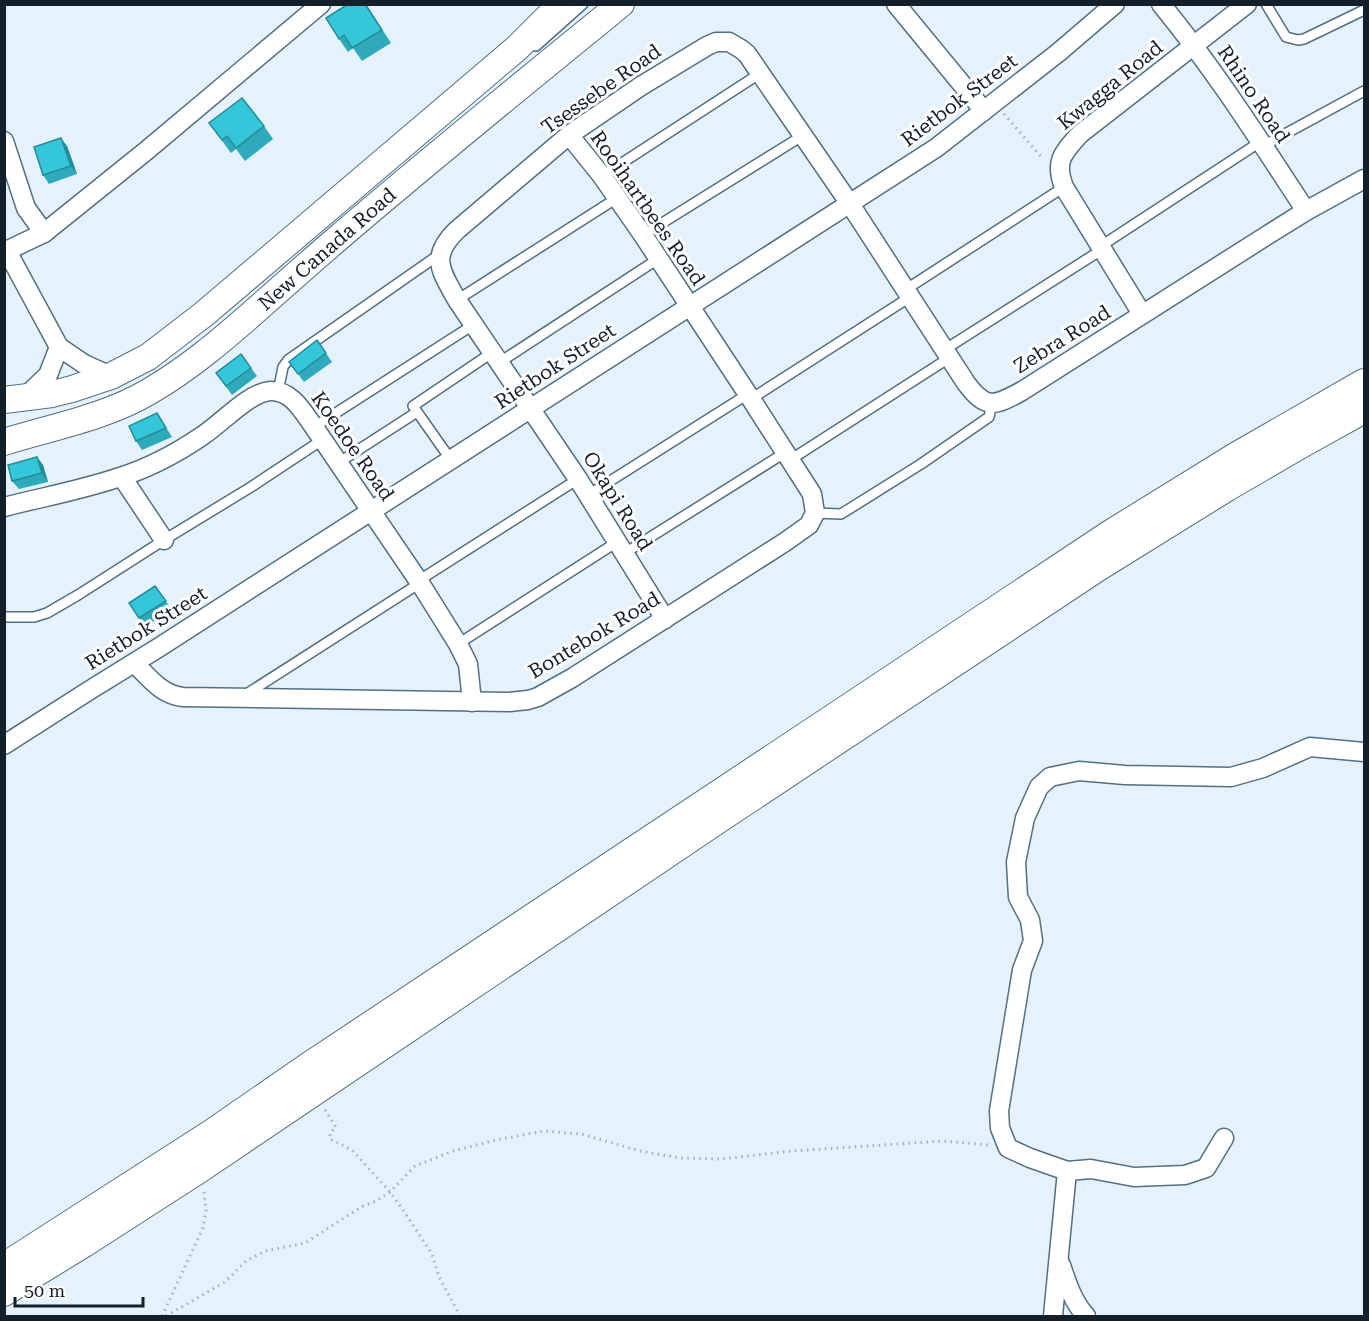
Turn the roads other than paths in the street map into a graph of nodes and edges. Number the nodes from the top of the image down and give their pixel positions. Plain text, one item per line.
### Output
1 (321, 4) edge
2 (561, 4) edge
3 (584, 4) edge
4 (606, 4) edge
5 (621, 4) edge
6 (896, 4) edge
7 (1116, 4) edge
8 (1161, 4) edge
9 (1246, 4) edge
10 (1266, 4) edge
11 (1365, 10) edge
12 (1195, 46) junction
13 (525, 56) dead end
14 (759, 74) junction
15 (1365, 91) edge
16 (463, 107) dead end
17 (989, 107) junction
18 (569, 135) junction
19 (802, 136) junction
20 (4, 141) edge
21 (1262, 144) junction
22 (414, 161) dead end
23 (602, 176) junction
24 (1062, 179) junction
25 (1365, 179) edge
26 (617, 198) junction
27 (850, 204) junction
28 (1306, 211) junction
29 (352, 213) dead end
30 (44, 233) junction
31 (643, 235) junction
32 (325, 236) dead end
33 (1102, 248) junction
34 (6, 251) edge
35 (440, 254) junction
36 (658, 259) junction
37 (908, 293) junction
38 (458, 300) junction
39 (690, 307) junction
40 (1143, 314) junction
41 (473, 325) junction
42 (202, 328) dead end
43 (58, 347) junction
44 (175, 349) dead end
45 (947, 354) junction
46 (496, 357) junction
47 (111, 376) junction
48 (1365, 382) edge
49 (135, 388) dead end
50 (278, 392) junction
51 (750, 397) junction
52 (11, 401) edge
53 (992, 403) junction
54 (531, 409) junction
55 (1365, 410) edge
56 (417, 412) junction
57 (318, 433) junction
58 (4, 435) edge
59 (4, 442) edge
60 (788, 456) junction
61 (451, 460) junction
62 (338, 463) junction
63 (122, 477) junction
64 (578, 479) junction
65 (588, 495) junction
66 (4, 507) edge
67 (372, 511) junction
68 (816, 513) junction
69 (164, 540) junction
70 (621, 548) junction
71 (419, 582) junction
72 (4, 617) edge
73 (664, 619) junction
74 (458, 645) junction
75 (134, 663) junction
76 (240, 698) junction
77 (472, 702) junction
78 (4, 745) edge
79 (1365, 752) edge
80 (1224, 1138) dead end
81 (1066, 1171) junction
82 (1058, 1257) junction
83 (4, 1266) edge
84 (4, 1293) edge
85 (1053, 1317) edge
86 (1086, 1317) edge

1 - 30 street
2 - 47 main road, New Canada Road
3 - 13 lane
4 - 22 lane
5 - 59 main road, New Canada Road
6 - 17 street
7 - 17 street, Rietbok Street
8 - 12 street, Rhino Road
9 - 12 street, Kwagga Road
10 - 11 lane
12 - 21 street, Rhino Road
12 - 24 street, Kwagga Road
14 - 18 street, Tsessebe Road
14 - 19 street, Tsessebe Road
14 - 23 lane
15 - 21 lane
16 - 42 lane, New Canada Road
17 - 27 street, Rietbok Street
18 - 23 street, Rooihartbees Road
18 - 35 street, Tsessebe Road
19 - 27 street, Tsessebe Road
19 - 31 lane
20 - 30 street
21 - 28 street, Rhino Road
21 - 33 lane
23 - 26 street, Rooihartbees Road
24 - 33 street
24 - 37 lane
25 - 28 street, Zebra Road
26 - 31 street, Rooihartbees Road
26 - 38 lane
27 - 37 street
27 - 39 street, Rietbok Street
28 - 40 street, Zebra Road
29 - 32 lane, New Canada Road
30 - 34 street
31 - 36 street, Rooihartbees Road
33 - 40 street
33 - 45 lane
34 - 43 street
35 - 38 street
35 - 50 lane
36 - 39 street, Rooihartbees Road
36 - 46 lane
37 - 45 street
37 - 51 lane
38 - 41 street
39 - 51 street
39 - 54 street, Rietbok Street
40 - 53 street, Zebra Road
41 - 46 street
41 - 57 lane
43 - 47 street
43 - 52 street
44 - 52 lane
45 - 53 street
45 - 60 lane
46 - 54 street
46 - 56 lane
47 - 52 main road, New Canada Road
48 - 83 main road
49 - 58 lane
50 - 57 street, Koedoe Road
50 - 63 street
51 - 60 street
51 - 65 lane
53 - 68 lane
54 - 61 street, Rietbok Street
54 - 64 street, Okapi Road
55 - 84 main road
56 - 61 lane
56 - 62 lane
57 - 62 street, Koedoe Road
57 - 69 lane
60 - 68 street
60 - 70 lane
61 - 67 street, Rietbok Street
62 - 67 street, Koedoe Road
63 - 66 street
63 - 69 street
64 - 65 street, Okapi Road
64 - 71 lane
65 - 70 street, Okapi Road
67 - 71 street, Koedoe Road
67 - 75 street, Rietbok Street
68 - 73 street, Bontebok Road
69 - 72 lane
70 - 73 street, Okapi Road
70 - 74 lane
71 - 74 street, Koedoe Road
71 - 76 lane
73 - 77 street, Bontebok Road
74 - 77 street, Koedoe Road
75 - 76 street, Bontebok Road
75 - 78 street, Rietbok Street
76 - 77 street, Bontebok Road
79 - 81 street
80 - 81 street
81 - 82 street
82 - 85 street
82 - 86 street

